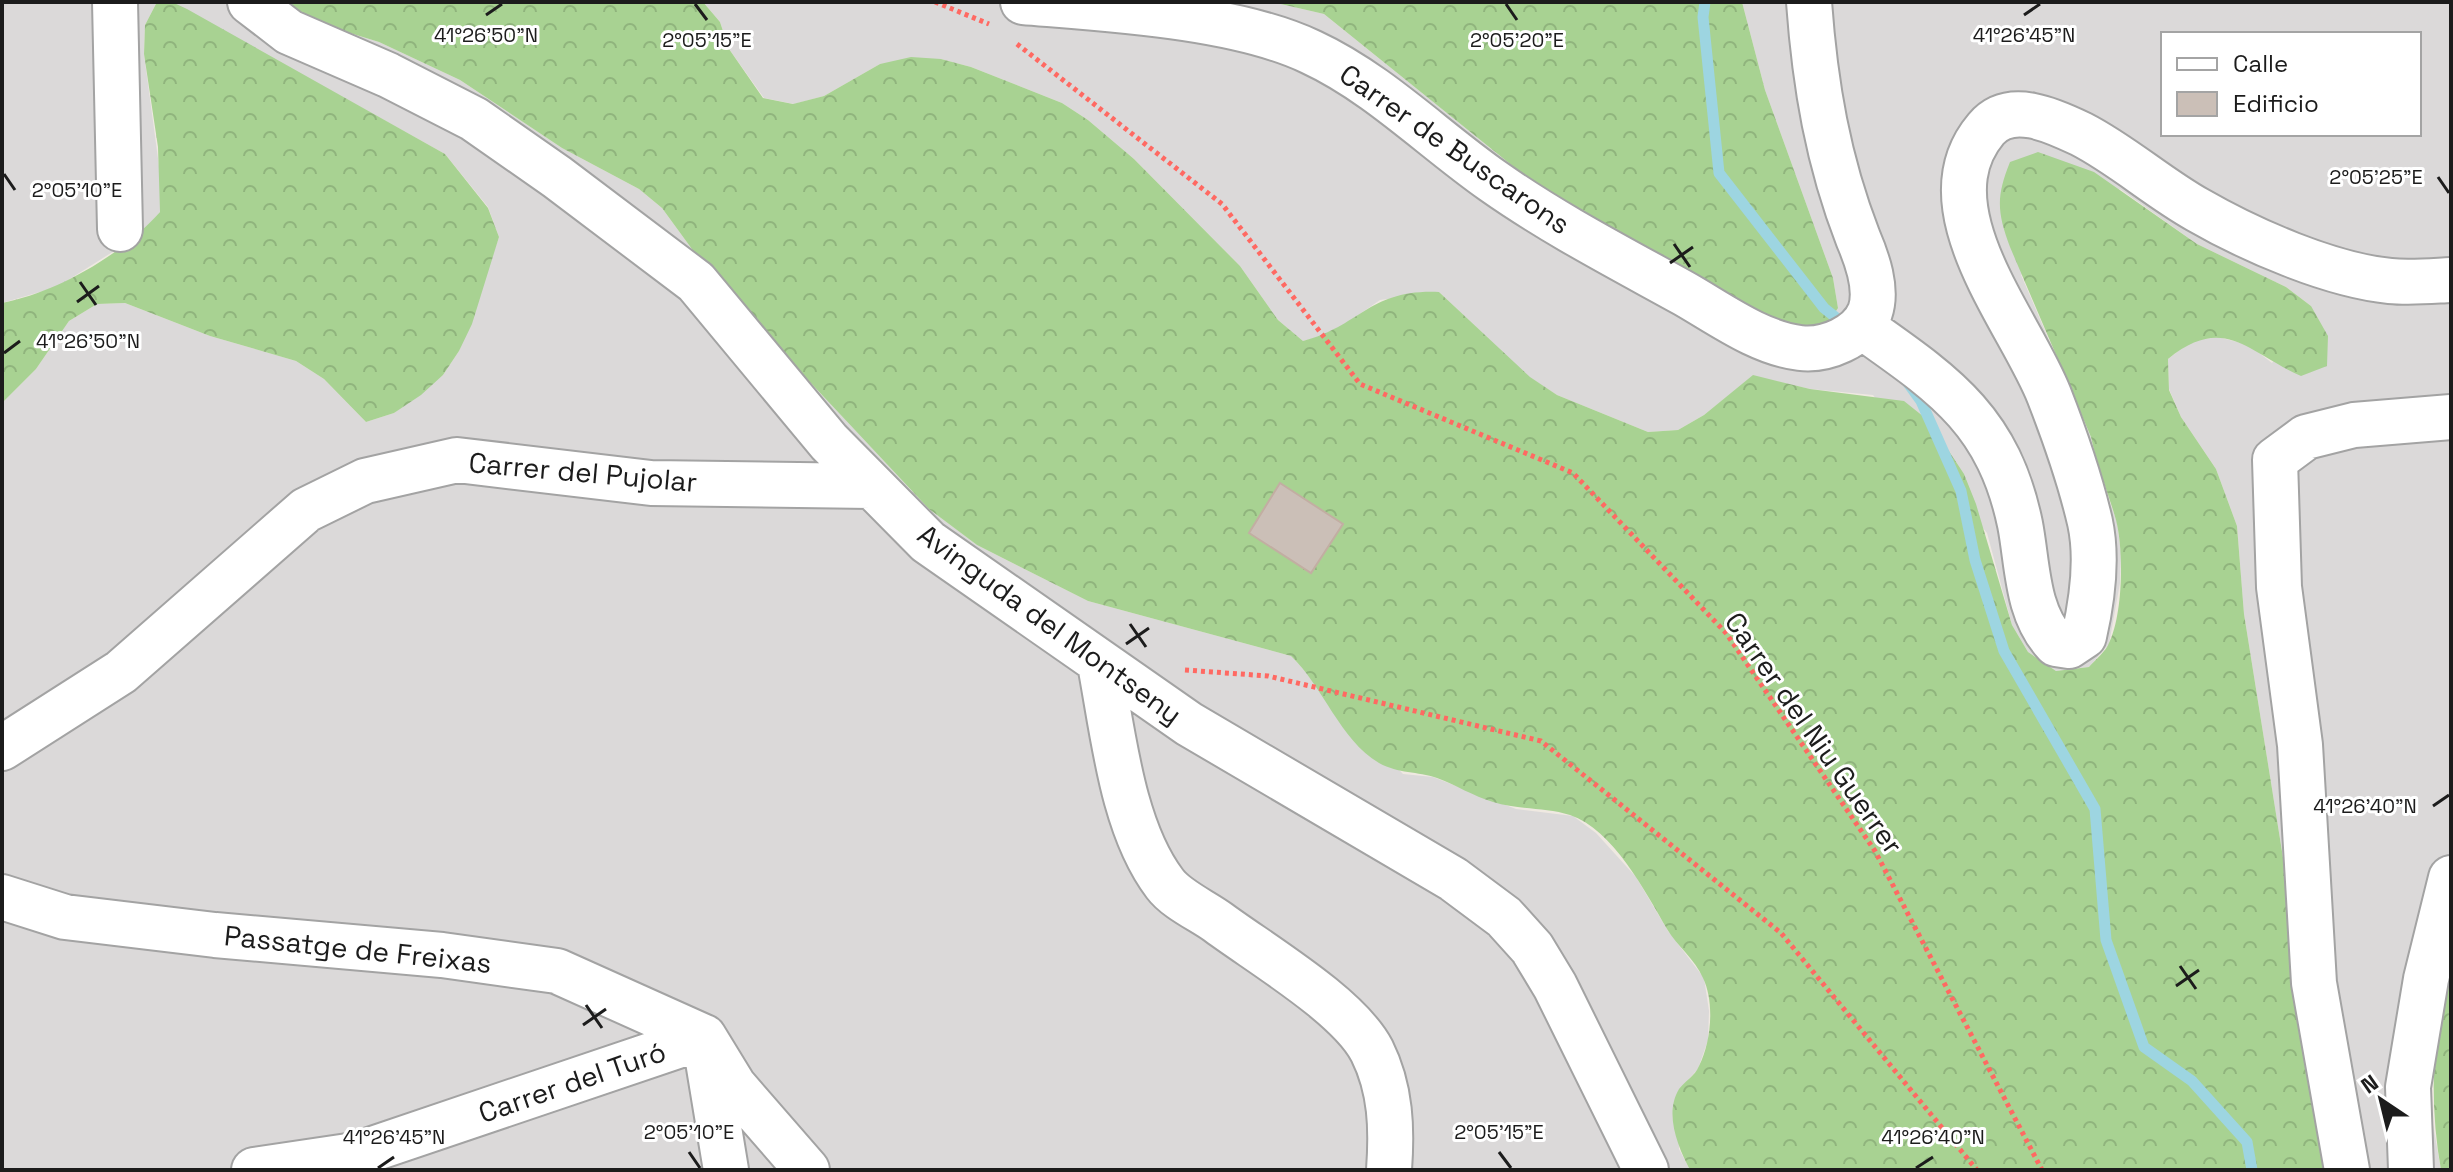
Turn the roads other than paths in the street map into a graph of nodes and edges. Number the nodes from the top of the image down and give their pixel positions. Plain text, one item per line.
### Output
1 (115, 2) edge
2 (250, 2) edge
3 (1809, 2) edge
4 (1008, 21) edge
5 (120, 229) dead end
6 (2451, 280) edge
7 (1861, 326) junction
8 (2451, 417) edge
9 (871, 486) junction
10 (1100, 664) junction
11 (2, 748) edge
12 (2451, 878) edge
13 (2, 897) edge
14 (704, 1037) junction
15 (254, 1170) edge
16 (726, 1170) edge
17 (807, 1170) edge
18 (1389, 1170) edge
19 (1646, 1170) edge
20 (2347, 1170) edge
21 (2411, 1170) edge

1 - 5 street
2 - 9 street, Avinguda del Montseny
3 - 7 street
4 - 7 street, Carrer de Buscarons
6 - 7 street
8 - 20 street
9 - 10 street, Avinguda del Montseny
9 - 11 street, Carrer del Pujolar
10 - 18 street
10 - 19 street, Avinguda del Montseny
12 - 21 street
13 - 14 street, Passatge de Freixas
14 - 15 street, Carrer del Turó
14 - 16 street
14 - 17 street

